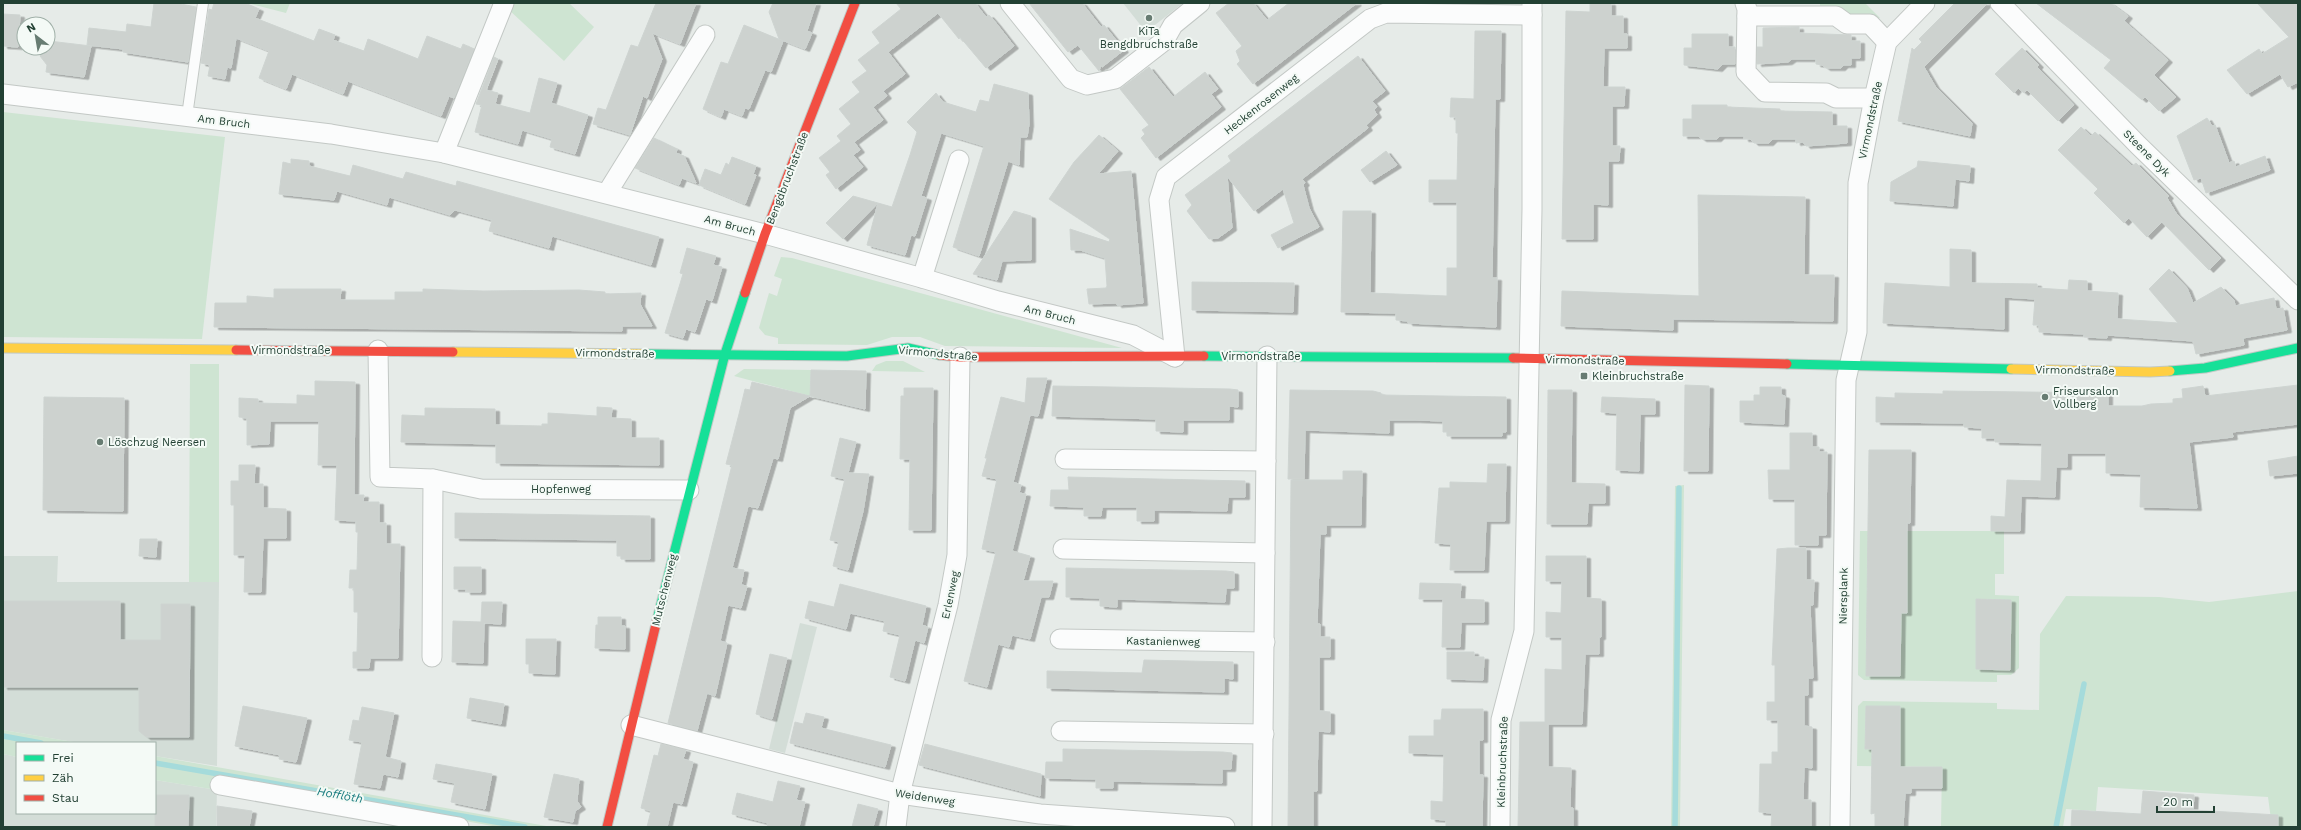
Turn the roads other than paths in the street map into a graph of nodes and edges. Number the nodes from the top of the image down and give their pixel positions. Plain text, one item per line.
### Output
1 (203, 3) edge
2 (504, 3) edge
3 (855, 3) edge
4 (1010, 3) edge
5 (1200, 3) edge
6 (1925, 3) edge
7 (2000, 3) edge
8 (1532, 9) edge
9 (1746, 10) edge
10 (705, 34) dead end
11 (1887, 42) junction
12 (3, 94) edge
13 (1874, 98) junction
14 (187, 116) junction
15 (444, 153) junction
16 (959, 160) dead end
17 (607, 193) junction
18 (765, 234) junction
19 (922, 278) junction
20 (2298, 300) edge
21 (3, 348) edge
22 (2298, 348) edge
23 (378, 350) junction
24 (725, 354) junction
25 (1175, 356) junction
26 (1267, 356) junction
27 (960, 357) junction
28 (1529, 359) junction
29 (1849, 366) junction
30 (1065, 459) dead end
31 (1266, 461) junction
32 (433, 479) junction
33 (689, 490) junction
34 (1063, 549) dead end
35 (1265, 552) junction
36 (1060, 639) dead end
37 (1265, 642) junction
38 (432, 657) dead end
39 (631, 725) junction
40 (1061, 731) dead end
41 (1264, 734) junction
42 (220, 785) dead end
43 (900, 794) junction
44 (459, 827) edge
45 (607, 827) edge
46 (896, 827) edge
47 (1225, 827) edge
48 (1262, 827) edge
49 (1500, 827) edge
50 (1840, 827) edge

1 - 14 lane
2 - 15 street
3 - 18 street, Bengdbruchstraße
4 - 5 street
6 - 11 street
7 - 20 street, Steene Dyk
8 - 25 street, Heckenrosenweg
8 - 28 street, Kleinbruchstraße
9 - 11 street
9 - 13 street
10 - 17 street
11 - 13 street, Virmondstraße
12 - 14 street, Am Bruch
13 - 29 street, Virmondstraße
14 - 15 street, Am Bruch
15 - 17 street, Am Bruch
16 - 19 street
17 - 18 street, Am Bruch
18 - 19 street, Am Bruch
18 - 24 street, Bengdbruchstraße
19 - 25 street, Am Bruch
21 - 23 street, Virmondstraße
22 - 29 street, Virmondstraße
23 - 24 street, Virmondstraße
23 - 32 street, Hopfenweg
24 - 27 street, Virmondstraße
24 - 33 street, Mutschenweg
25 - 26 street, Virmondstraße
25 - 27 street, Virmondstraße
26 - 28 street, Virmondstraße
26 - 31 street
27 - 43 street, Erlenweg
28 - 29 street, Virmondstraße
28 - 49 street, Kleinbruchstraße
29 - 50 street, Niersplank
30 - 31 street
31 - 35 street
32 - 33 street, Hopfenweg
32 - 38 street
33 - 39 street, Mutschenweg
34 - 35 street
35 - 37 street
36 - 37 street, Kastanienweg
37 - 41 street
39 - 43 street, Weidenweg
39 - 45 street, Mutschenweg
40 - 41 street
41 - 48 street
42 - 44 street
43 - 46 street, Erlenweg
43 - 47 street, Weidenweg

